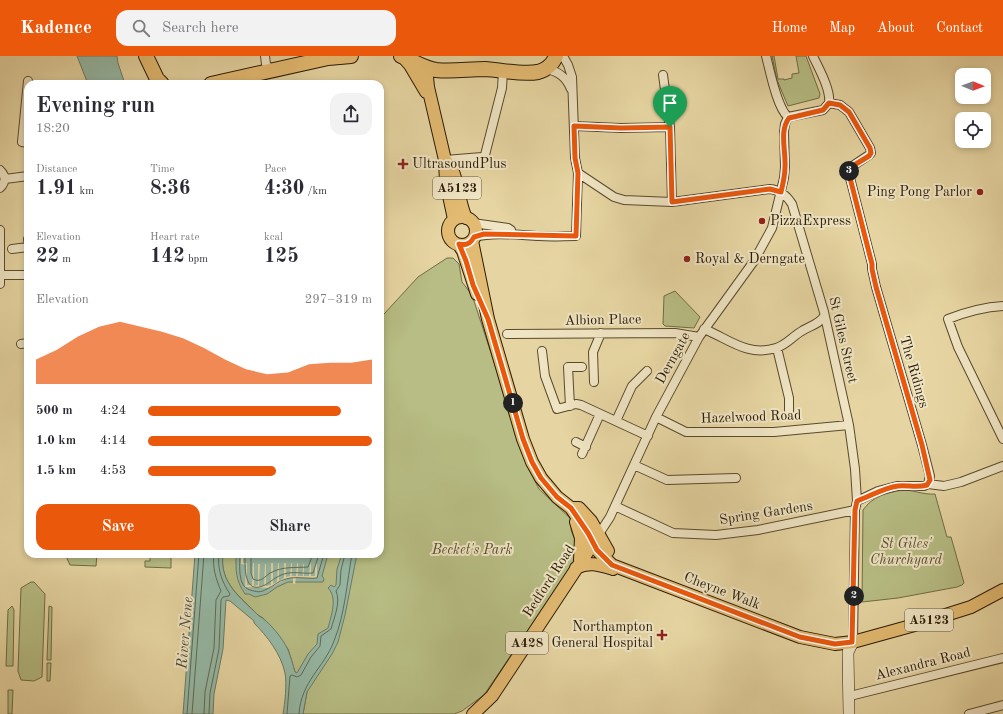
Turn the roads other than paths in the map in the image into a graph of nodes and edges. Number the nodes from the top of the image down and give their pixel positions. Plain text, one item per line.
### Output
1 (146, 56) edge
2 (265, 56) edge
3 (351, 56) edge
4 (402, 56) edge
5 (556, 56) edge
6 (563, 56) edge
7 (766, 56) edge
8 (813, 56) edge
9 (425, 62) edge
10 (546, 69) junction
11 (445, 70) junction
12 (503, 71) junction
13 (663, 75) dead end
14 (264, 76) edge
15 (159, 80) edge
16 (238, 80) edge
17 (572, 90) junction
18 (431, 102) junction
19 (829, 103) junction
20 (788, 118) junction
21 (24, 122) edge
22 (574, 126) junction
23 (670, 127) junction
24 (24, 142) edge
25 (445, 160) junction
26 (0, 170) edge
27 (578, 173) junction
28 (24, 177) edge
29 (5, 179) junction
30 (0, 188) edge
31 (781, 192) junction
32 (672, 202) junction
33 (776, 213) junction
34 (795, 215) junction
35 (464, 220) junction
36 (0, 230) edge
37 (512, 234) junction
38 (473, 239) junction
39 (459, 244) junction
40 (24, 248) edge
41 (12, 249) dead end
42 (1, 275) edge
43 (24, 275) edge
44 (0, 284) edge
45 (1003, 306) edge
46 (824, 316) junction
47 (488, 319) junction
48 (704, 329) junction
49 (601, 333) junction
50 (507, 334) dead end
51 (699, 336) junction
52 (777, 348) junction
53 (542, 352) dead end
54 (582, 367) dead end
55 (647, 371) dead end
56 (594, 382) dead end
57 (570, 406) junction
58 (789, 411) dead end
59 (600, 414) junction
60 (656, 417) junction
61 (616, 421) junction
62 (849, 425) junction
63 (648, 436) junction
64 (1003, 439) edge
65 (576, 442) dead end
66 (634, 464) junction
67 (1003, 466) edge
68 (736, 478) dead end
69 (928, 484) junction
70 (857, 501) junction
71 (615, 506) junction
72 (855, 510) junction
73 (573, 511) junction
74 (596, 538) junction
75 (578, 565) junction
76 (622, 568) junction
77 (1003, 591) edge
78 (852, 642) junction
79 (1003, 658) edge
80 (850, 696) junction
81 (1003, 705) edge
82 (474, 714) edge
83 (850, 714) edge
84 (969, 714) edge

1 - 15 highway
2 - 14 street
3 - 14 highway
4 - 9 highway
4 - 18 main road, A5123
5 - 10 highway
6 - 17 street
7 - 20 street
8 - 19 street
9 - 11 highway
9 - 18 main road, A5123
10 - 12 highway
10 - 17 street
11 - 12 highway
11 - 18 main road, A5123
12 - 25 street
13 - 23 street
14 - 16 highway
17 - 22 street
18 - 25 main road, A5123
19 - 20 street
19 - 69 street, The Ridings
20 - 31 street, Derngate
21 - 24 street
22 - 23 street
22 - 27 street
23 - 32 street
25 - 35 main road, A5123
26 - 29 street
27 - 32 street
27 - 37 street
28 - 29 street
29 - 30 street
31 - 32 street
31 - 33 street, Derngate
31 - 34 street, St Giles Street
33 - 34 street
33 - 48 street, Derngate
34 - 46 street, St Giles Street
35 - 37 street
35 - 38 main road
35 - 39 main road
36 - 42 street
37 - 38 street
38 - 39 main road
38 - 47 main road
39 - 47 main road
40 - 41 street
42 - 43 street
42 - 44 street
45 - 64 street
46 - 52 street
46 - 62 street, St Giles Street
47 - 73 main road
48 - 51 street, Derngate
48 - 52 street
49 - 50 street, Albion Place
49 - 51 street, Albion Place
49 - 56 street
51 - 60 street, Derngate
52 - 58 street
53 - 57 street
54 - 57 street
55 - 61 street
57 - 59 street
59 - 61 street
59 - 65 street
60 - 62 street, Hazelwood Road
60 - 63 street, Derngate
61 - 63 street
62 - 70 street, St Giles Street
63 - 66 street, Derngate
66 - 68 street
66 - 71 street, Derngate
67 - 69 street
69 - 70 street
70 - 72 street, St Giles Street
71 - 72 street, Spring Gardens
71 - 74 street, Derngate
72 - 78 street, St Giles Street
73 - 74 main road, Cheyne Walk
73 - 75 main road
74 - 75 main road, Bedford Road / A428
74 - 76 main road, Cheyne Walk / A5123
75 - 76 main road, A5123
75 - 82 main road, Bedford Road / A428
76 - 78 main road, Cheyne Walk / A5123
77 - 78 main road, A5123
78 - 80 street
79 - 80 street, Alexandra Road
80 - 83 street
81 - 84 street

